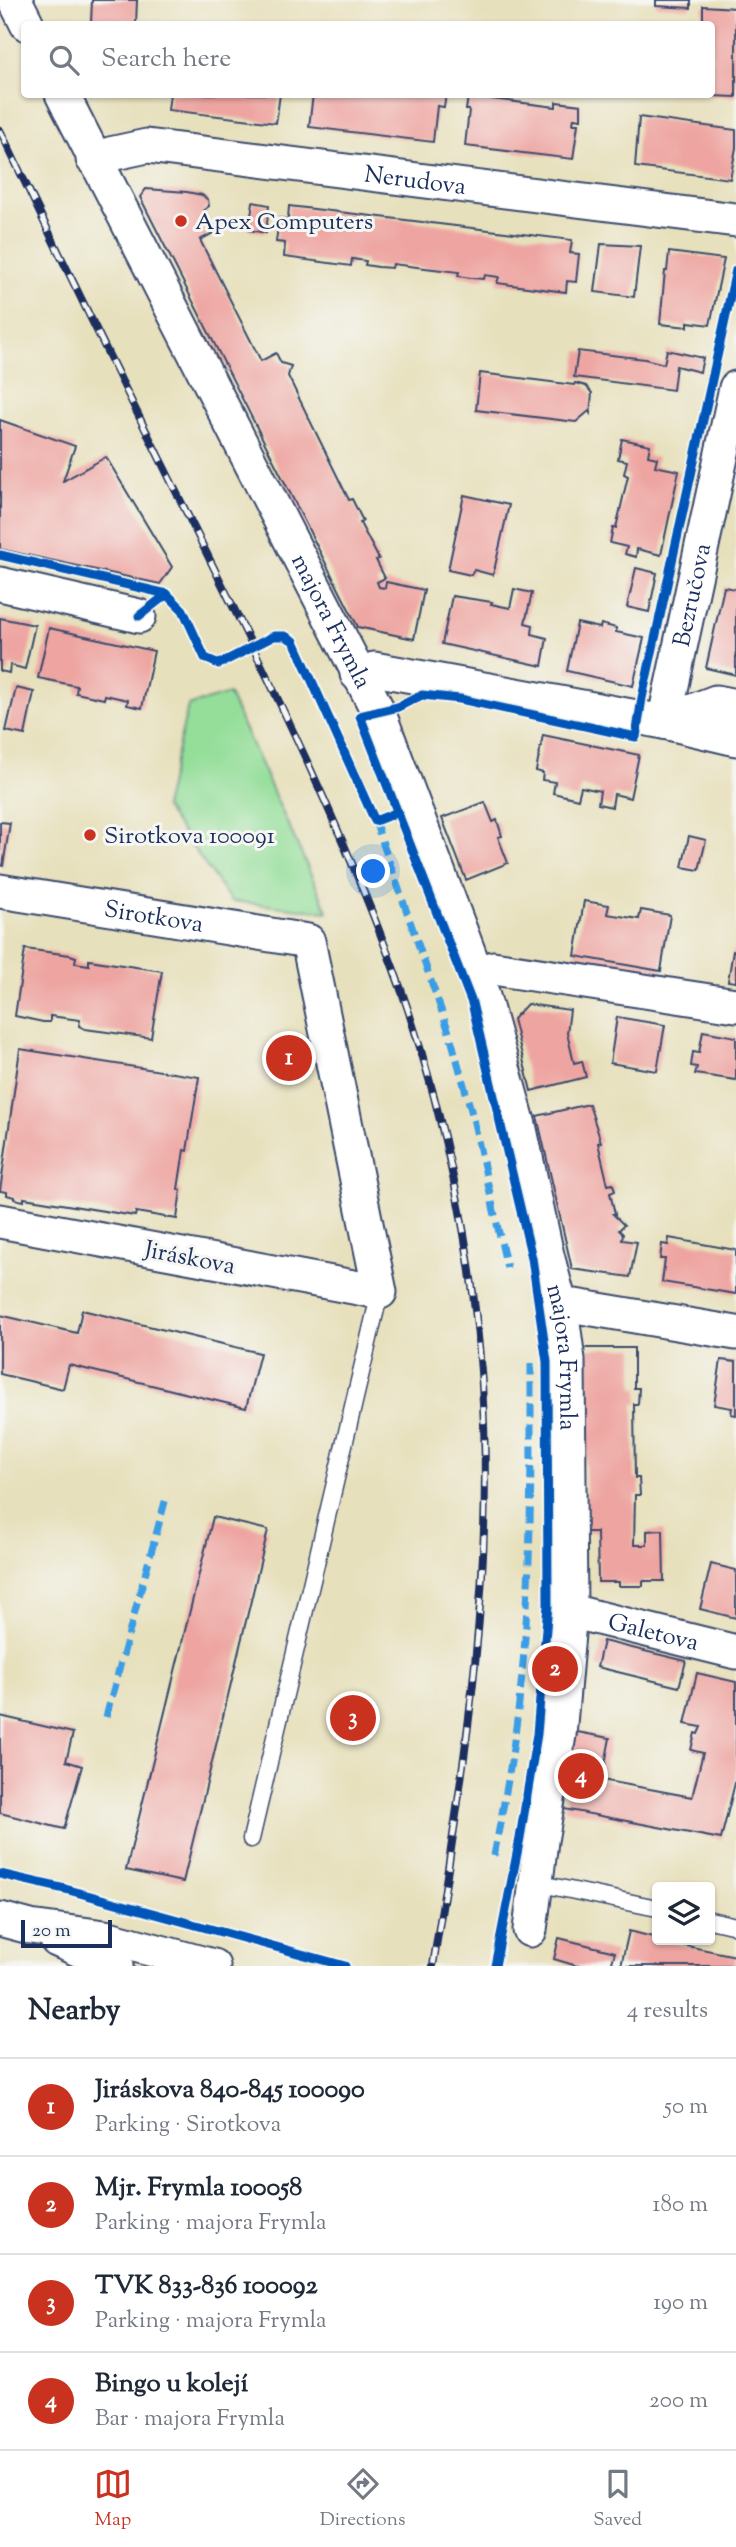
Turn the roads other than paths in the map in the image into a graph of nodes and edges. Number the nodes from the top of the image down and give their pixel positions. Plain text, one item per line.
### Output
1 (15, 0) edge
2 (26, 21) edge
3 (64, 98) edge
4 (93, 159) junction
5 (736, 220) edge
6 (736, 388) edge
7 (0, 584) edge
8 (139, 616) dead end
9 (357, 674) junction
10 (736, 706) edge
11 (664, 722) junction
12 (736, 739) edge
13 (0, 891) edge
14 (477, 975) junction
15 (736, 1005) edge
16 (0, 1221) edge
17 (380, 1292) junction
18 (561, 1308) junction
19 (736, 1332) edge
20 (570, 1611) junction
21 (736, 1652) edge
22 (251, 1839) dead end
23 (536, 1883) junction
24 (652, 1907) edge
25 (715, 1921) edge
26 (15, 1923) edge
27 (736, 1926) edge
28 (530, 1930) dead end
29 (116, 1966) edge
30 (213, 1966) edge

1 - 2 street
3 - 4 street, majora Frymla
4 - 5 street, Nerudova
4 - 9 street, majora Frymla
6 - 11 street, Bezručova
7 - 8 street
9 - 11 street
9 - 14 street, majora Frymla
10 - 11 street
11 - 12 street
13 - 17 street, Sirotkova
14 - 15 street
14 - 18 street, majora Frymla
16 - 17 street, Jiráskova
17 - 22 lane
18 - 19 street
18 - 20 street, majora Frymla
20 - 21 street, Galetova
20 - 23 street, majora Frymla
23 - 24 lane
23 - 28 street, majora Frymla
25 - 27 lane
26 - 29 street
26 - 30 street

